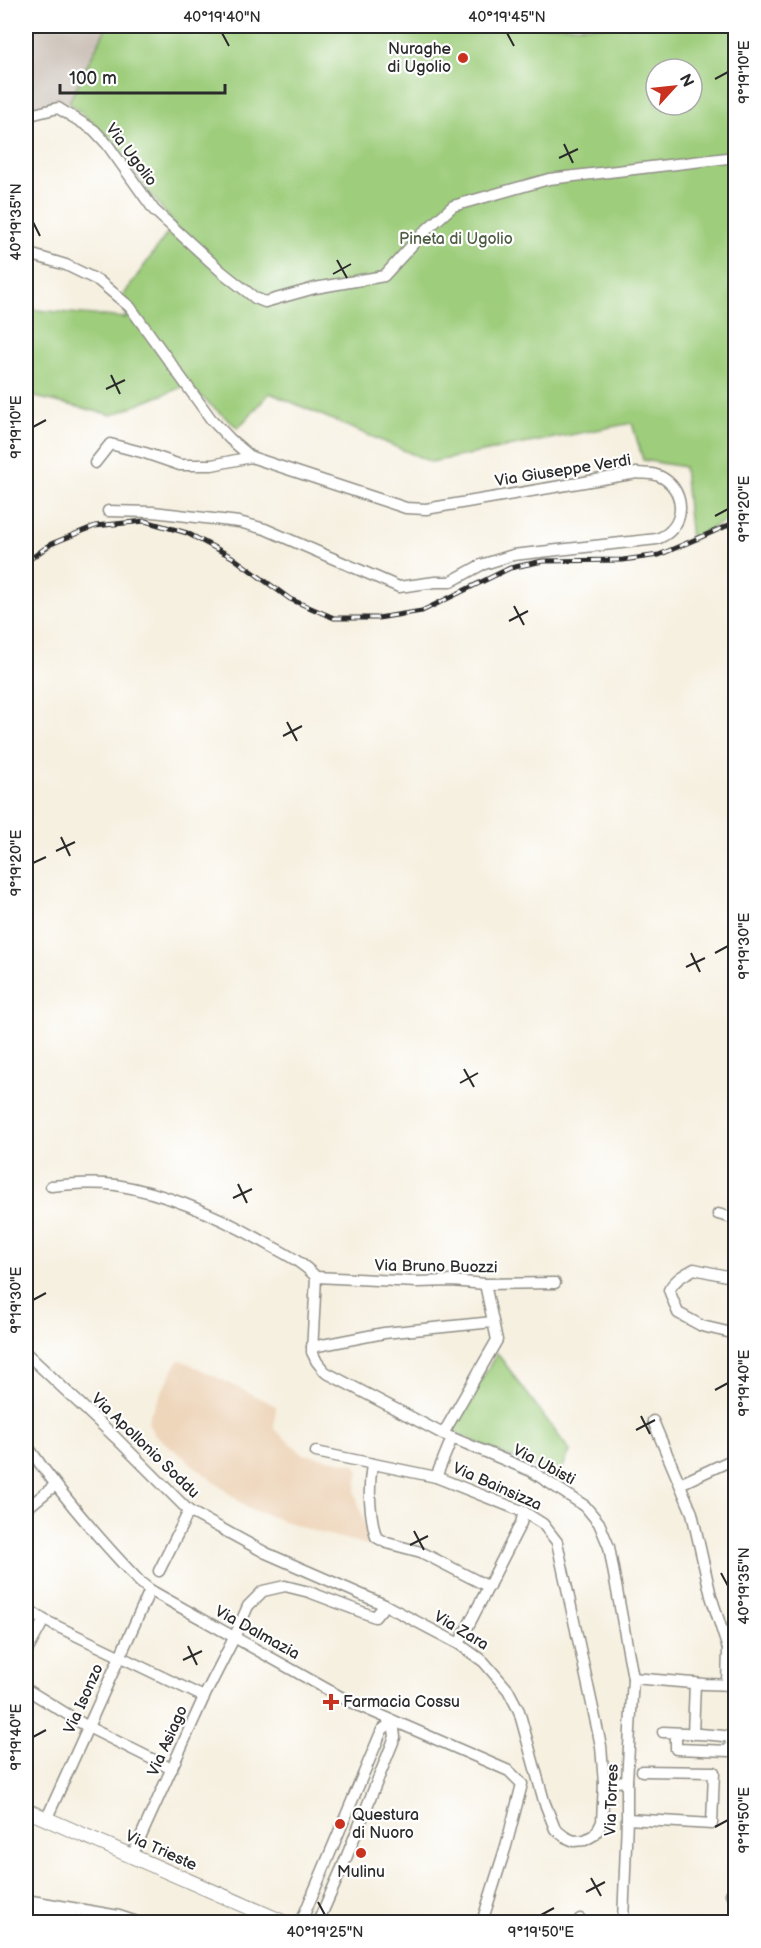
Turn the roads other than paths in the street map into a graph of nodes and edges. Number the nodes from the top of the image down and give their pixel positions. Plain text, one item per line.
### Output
1 (26, 116) edge
2 (735, 157) edge
3 (26, 252) edge
4 (251, 457) junction
5 (95, 463) dead end
6 (108, 511) dead end
7 (51, 1186) dead end
8 (718, 1215) dead end
9 (735, 1219) edge
10 (316, 1277) junction
11 (735, 1278) edge
12 (555, 1283) dead end
13 (485, 1284) junction
14 (494, 1322) junction
15 (735, 1334) edge
16 (312, 1347) junction
17 (26, 1353) edge
18 (653, 1421) dead end
19 (448, 1436) junction
20 (26, 1444) edge
21 (316, 1452) dead end
22 (735, 1458) edge
23 (372, 1464) junction
24 (436, 1477) junction
25 (680, 1484) junction
26 (54, 1486) junction
27 (26, 1509) edge
28 (189, 1511) junction
29 (524, 1512) junction
30 (159, 1571) dead end
31 (489, 1587) junction
32 (150, 1590) junction
33 (385, 1605) junction
34 (26, 1608) edge
35 (44, 1620) junction
36 (234, 1638) junction
37 (459, 1644) junction
38 (26, 1653) edge
39 (119, 1656) junction
40 (633, 1678) junction
41 (695, 1683) junction
42 (731, 1685) edge
43 (26, 1689) edge
44 (204, 1697) junction
45 (393, 1721) junction
46 (88, 1727) junction
47 (663, 1732) dead end
48 (676, 1733) junction
49 (693, 1734) junction
50 (367, 1767) junction
51 (172, 1769) junction
52 (642, 1771) dead end
53 (380, 1772) junction
54 (627, 1782) junction
55 (604, 1783) junction
56 (26, 1810) edge
57 (627, 1819) junction
58 (46, 1820) junction
59 (132, 1856) junction
60 (326, 1863) junction
61 (342, 1868) junction
62 (26, 1900) edge
63 (26, 1909) edge
64 (94, 1923) edge
65 (137, 1923) edge
66 (283, 1923) edge
67 (301, 1923) edge
68 (318, 1923) edge
69 (482, 1923) edge
70 (623, 1923) edge

1 - 2 street, Via Ugolio
3 - 4 street, Via Giuseppe Verdi
4 - 5 street
4 - 6 street, Via Giuseppe Verdi
7 - 10 street
8 - 9 street
10 - 13 street, Via Bruno Buozzi
10 - 16 street
11 - 15 street
12 - 13 street, Via Bruno Buozzi
13 - 14 street
14 - 16 street
14 - 19 street
16 - 19 street, Via Ubisti
17 - 28 street, Via Apollonio Soddu
18 - 25 street
19 - 24 street
19 - 40 street, Via Ubisti
20 - 26 street, Via Dalmazia
21 - 23 street, Via Bainsizza
22 - 25 street
23 - 24 street, Via Bainsizza
23 - 31 street
24 - 29 street, Via Bainsizza
25 - 42 street
26 - 27 street
26 - 32 street, Via Dalmazia
28 - 30 street
28 - 33 street, Via Apollonio Soddu
29 - 31 street
29 - 55 street, Via Bainsizza
31 - 37 street
32 - 36 street, Via Dalmazia
32 - 39 street, Via Isonzo
33 - 36 street
33 - 37 street, Via Zara
34 - 35 street
35 - 38 street
35 - 39 street
36 - 44 street, Via Asiago
36 - 45 street, Via Dalmazia
37 - 55 street, Via Zara
39 - 44 street
39 - 46 street, Via Isonzo
40 - 41 street
40 - 54 street, Via Torres
41 - 42 street
41 - 49 street
43 - 46 street
44 - 51 street, Via Asiago
45 - 50 street
45 - 53 street
45 - 69 street, Via Dalmazia
46 - 51 street
46 - 58 street, Via Isonzo
47 - 48 street
48 - 49 street
48 - 49 street
50 - 53 street
50 - 60 street
51 - 59 street, Via Asiago
52 - 57 street
53 - 61 street
54 - 55 street
54 - 57 street, Via Torres
56 - 58 main road, Via Trieste
57 - 70 street, Via Torres
58 - 59 main road, Via Trieste
59 - 66 main road, Via Trieste
60 - 61 street
60 - 67 street
61 - 68 street
62 - 65 street
63 - 64 street

